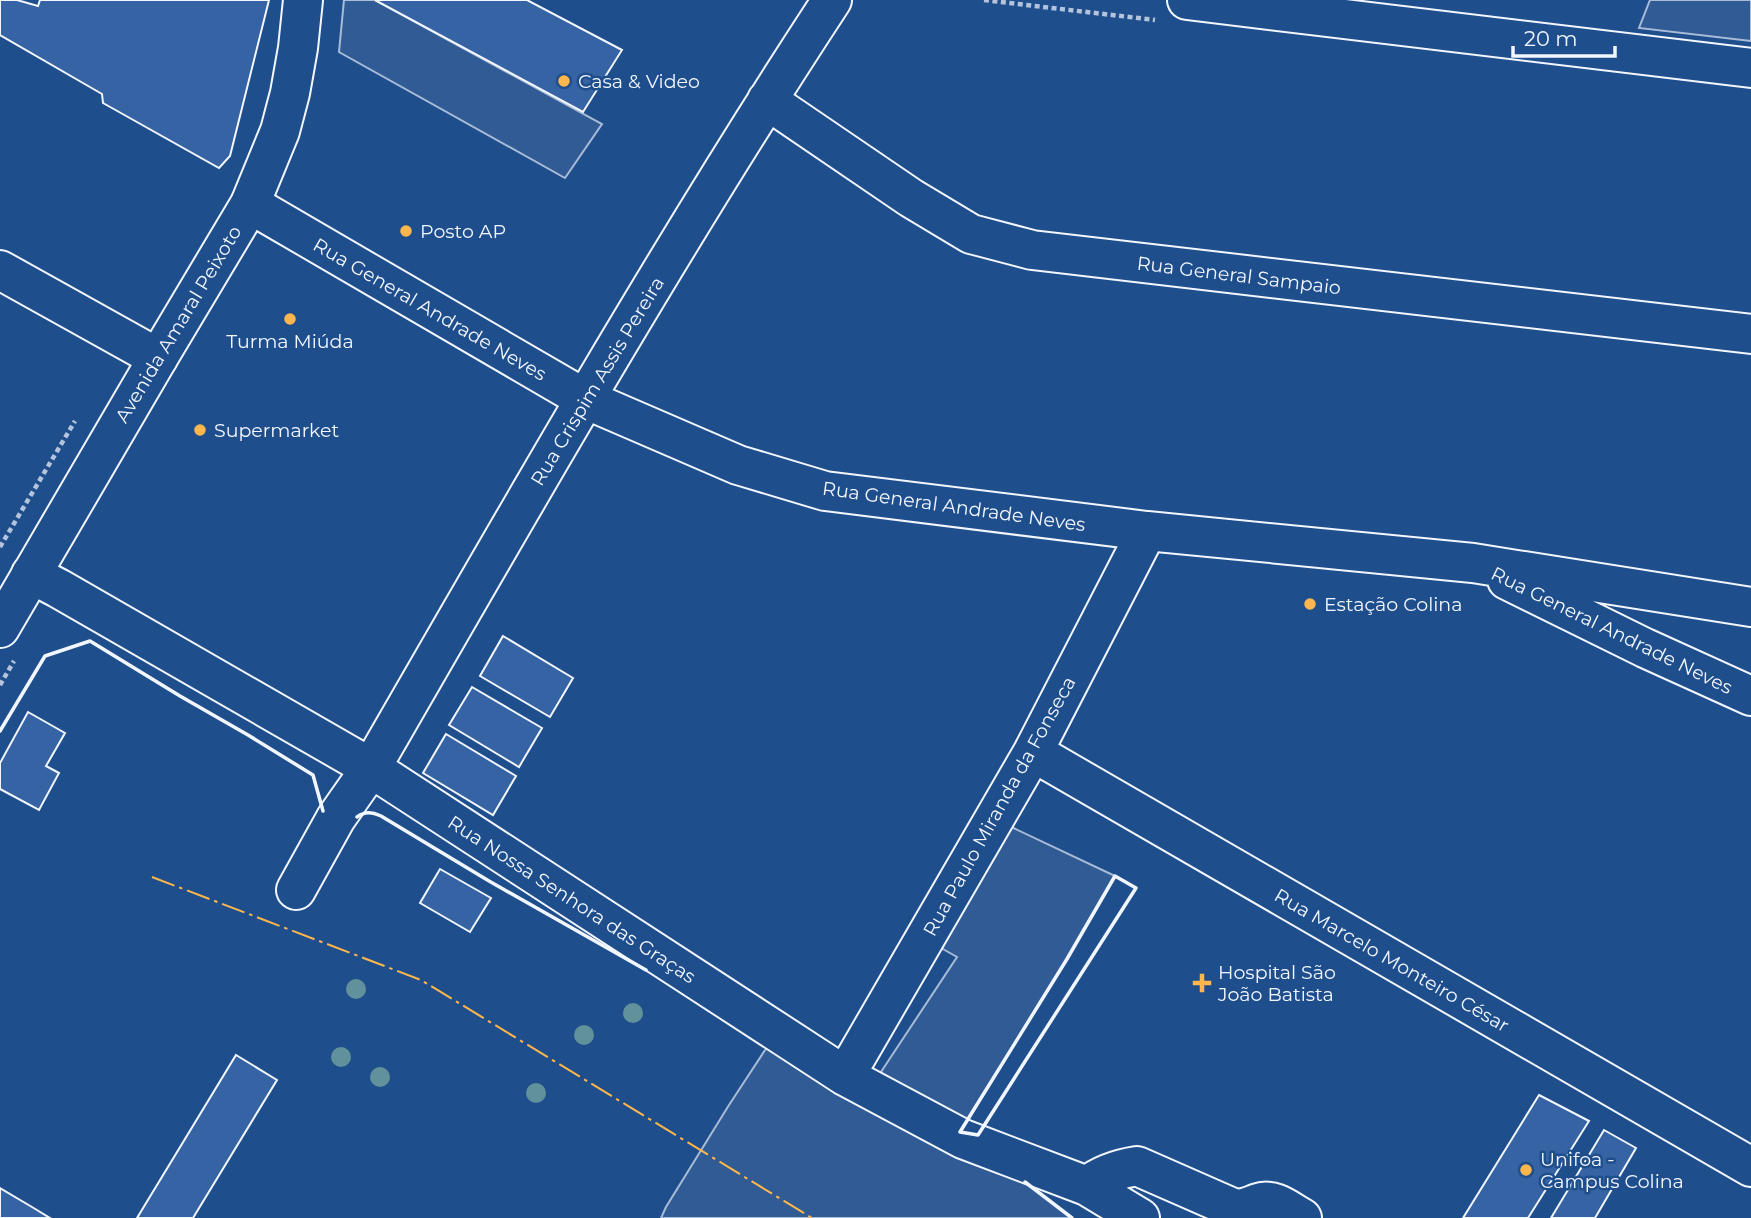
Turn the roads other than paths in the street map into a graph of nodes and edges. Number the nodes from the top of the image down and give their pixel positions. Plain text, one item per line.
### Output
1 (303, 0) edge
2 (832, 0) edge
3 (1187, 0) edge
4 (1751, 68) edge
5 (766, 100) junction
6 (250, 204) junction
7 (0, 270) edge
8 (1751, 334) edge
9 (158, 358) junction
10 (584, 399) junction
11 (1147, 531) junction
12 (1474, 563) junction
13 (31, 574) junction
14 (1751, 607) edge
15 (0, 628) edge
16 (1751, 696) edge
17 (1033, 752) junction
18 (371, 768) junction
19 (296, 890) dead end
20 (845, 1076) junction
21 (1751, 1167) edge
22 (1087, 1186) junction
23 (1129, 1214) edge
24 (1302, 1218) edge

1 - 6 street, Avenida Amaral Peixoto
2 - 5 street, Rua Crispim Assis Pereira
3 - 4 street
5 - 8 street, Rua General Sampaio
5 - 10 street, Rua Crispim Assis Pereira
6 - 9 street, Avenida Amaral Peixoto
6 - 10 street, Rua General Andrade Neves
7 - 9 street
9 - 13 street, Avenida Amaral Peixoto
10 - 11 street, Rua General Andrade Neves
10 - 18 street, Rua Crispim Assis Pereira
11 - 12 street, Rua General Andrade Neves
11 - 17 street, Rua Paulo Miranda da Fonseca
12 - 14 street, Rua General Andrade Neves
12 - 16 street, Rua General Andrade Neves
13 - 15 street, Avenida Amaral Peixoto
13 - 18 street, Rua Nossa Senhora das Graças
17 - 20 street, Rua Paulo Miranda da Fonseca
17 - 21 street, Rua Marcelo Monteiro César
18 - 19 street, Rua Crispim Assis Pereira
18 - 20 street, Rua Nossa Senhora das Graças
20 - 22 street, Rua Nossa Senhora das Graças
22 - 23 street, Rua Nossa Senhora das Graças
22 - 24 street

